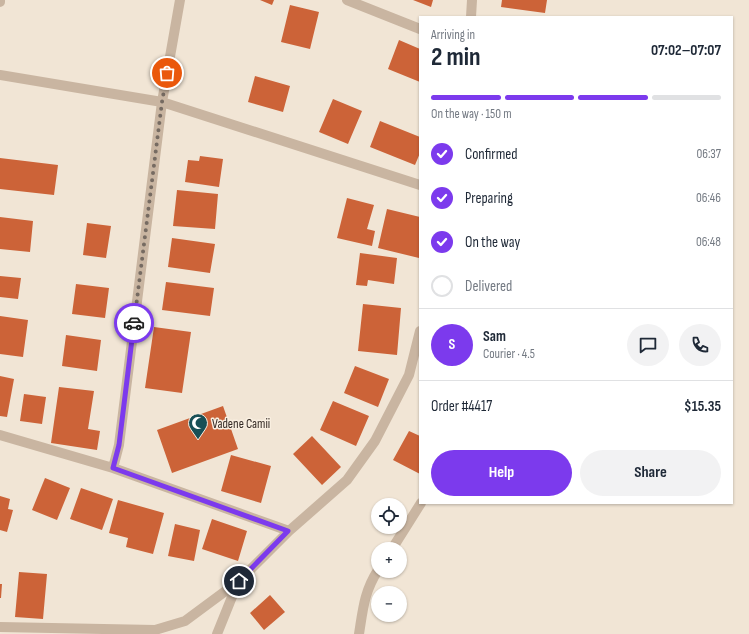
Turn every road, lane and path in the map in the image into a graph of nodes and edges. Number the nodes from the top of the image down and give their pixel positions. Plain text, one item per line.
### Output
1 (180, 0) edge
2 (347, 0) edge
3 (472, 0) edge
4 (471, 16) edge
5 (419, 29) edge
6 (0, 75) edge
7 (162, 102) junction
8 (419, 185) edge
9 (419, 336) edge
10 (0, 435) edge
11 (113, 468) junction
12 (420, 504) edge
13 (288, 531) junction
14 (396, 542) edge
15 (372, 578) edge
16 (239, 581) junction
17 (0, 627) edge
18 (217, 634) edge
19 (360, 634) edge

1 - 7 street
2 - 5 street
3 - 4 street
6 - 7 street
7 - 8 street
7 - 11 street
9 - 13 street
10 - 11 street
11 - 13 street
12 - 14 street
13 - 16 street
15 - 19 street
16 - 17 street
16 - 18 street

